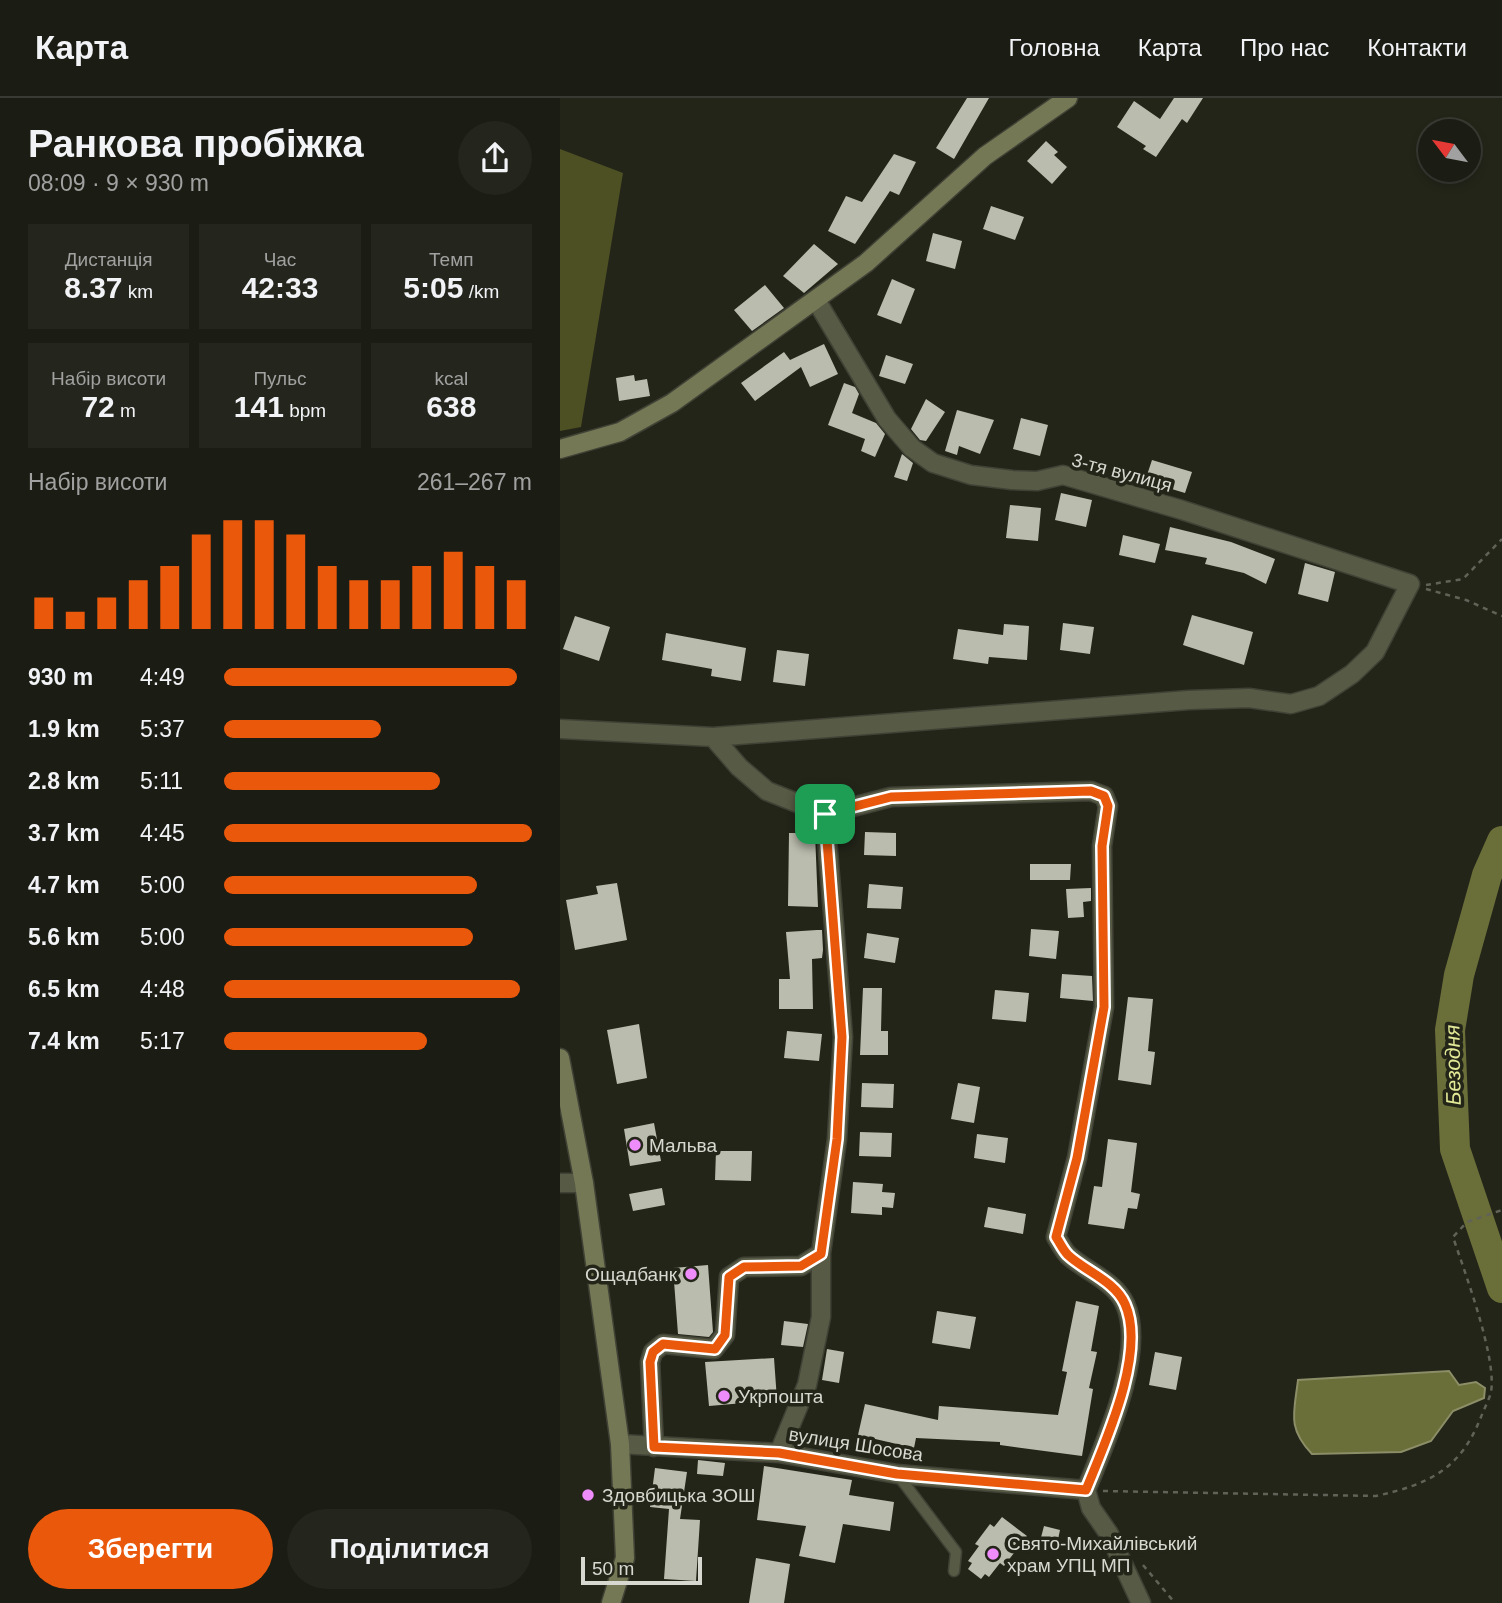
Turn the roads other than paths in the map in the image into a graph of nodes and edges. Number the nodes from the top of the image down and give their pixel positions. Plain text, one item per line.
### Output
1 (1068, 98) edge
2 (816, 300) junction
3 (560, 449) edge
4 (560, 729) edge
5 (713, 737) junction
6 (825, 814) junction
7 (560, 1058) edge
8 (560, 1183) edge
9 (584, 1183) junction
10 (821, 1254) junction
11 (620, 1444) junction
12 (654, 1447) junction
13 (779, 1453) junction
14 (897, 1474) junction
15 (1086, 1490) junction
16 (954, 1571) dead end
17 (611, 1603) edge
18 (1141, 1603) edge

1 - 2 street
2 - 3 street
2 - 5 street, 3-тя вулиця
4 - 5 street
5 - 6 street
6 - 10 street
6 - 15 street
7 - 9 street
8 - 9 street
9 - 11 street
10 - 12 street
10 - 13 street
11 - 12 street, вулиця Шосова
11 - 17 street
12 - 13 street, вулиця Шосова
13 - 14 street, вулиця Шосова
14 - 15 street, вулиця Шосова
14 - 16 lane
15 - 18 street

